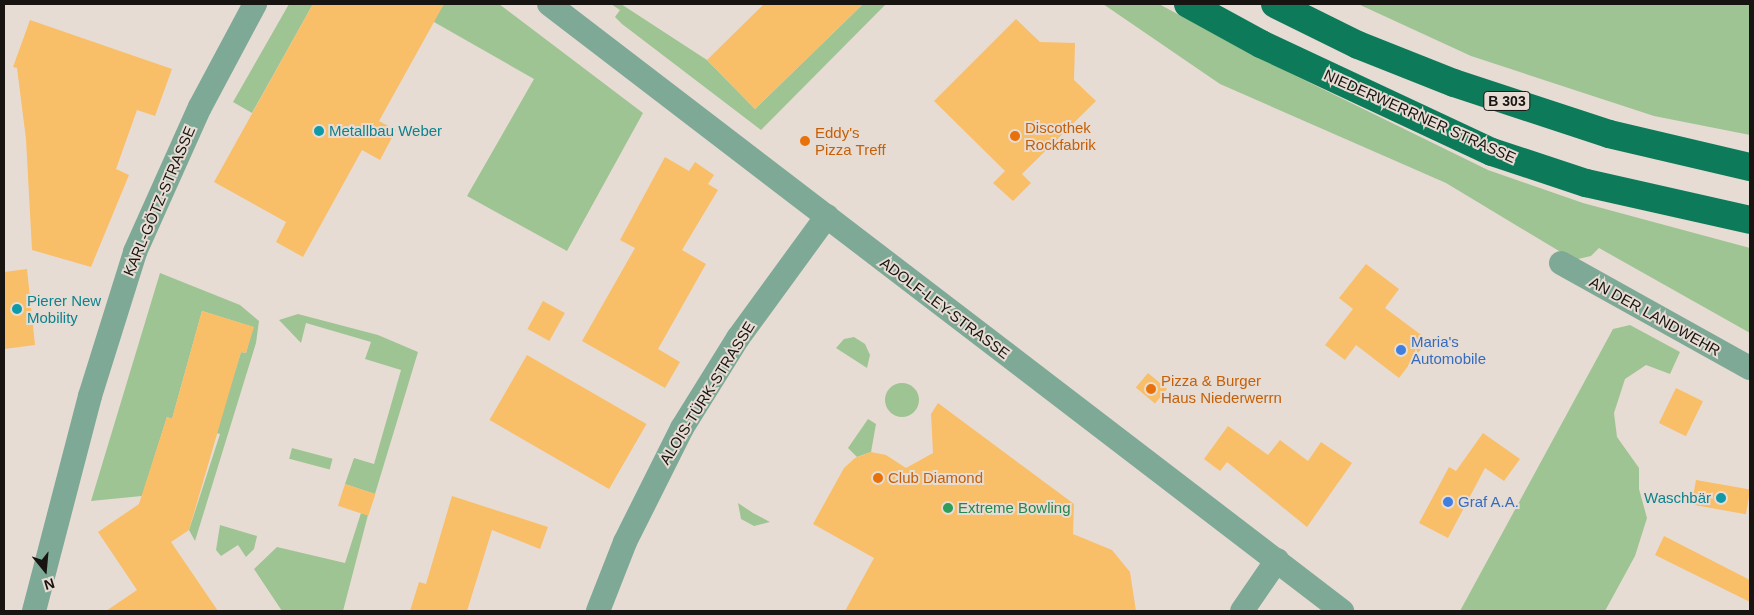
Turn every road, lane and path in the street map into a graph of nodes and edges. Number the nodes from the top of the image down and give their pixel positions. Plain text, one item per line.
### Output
1 (255, 4) edge
2 (549, 4) edge
3 (1188, 4) edge
4 (1275, 4) edge
5 (1750, 167) edge
6 (827, 216) junction
7 (1750, 220) edge
8 (1562, 264) dead end
9 (1750, 368) edge
10 (1276, 560) junction
11 (34, 611) edge
12 (598, 611) edge
13 (1242, 611) edge
14 (1342, 611) edge

1 - 11 street, KARL-GÖTZ-STRASSE
2 - 6 street, ADOLF-LEY-STRASSE
3 - 7 main road, NIEDERWERRNER STRASSE
4 - 5 main road, B 303
6 - 10 street, ADOLF-LEY-STRASSE
6 - 12 street, ALOIS-TÜRK-STRASSE
8 - 9 street, AN DER LANDWEHR
10 - 13 street
10 - 14 street, ADOLF-LEY-STRASSE

